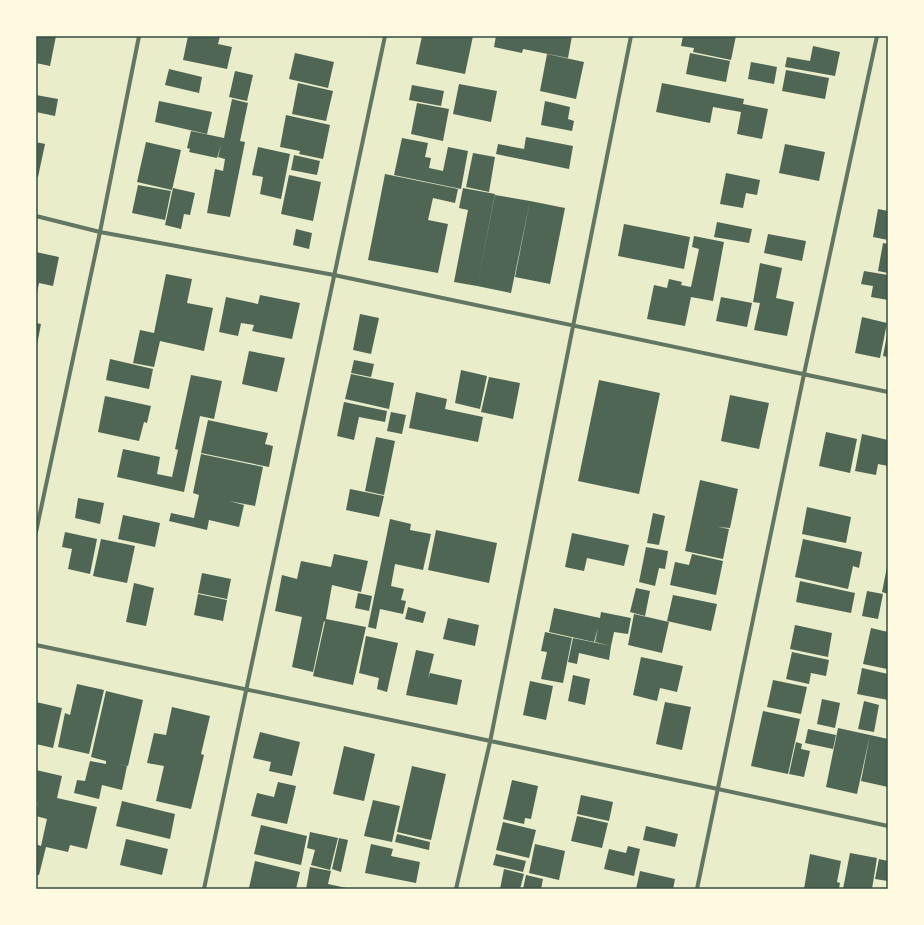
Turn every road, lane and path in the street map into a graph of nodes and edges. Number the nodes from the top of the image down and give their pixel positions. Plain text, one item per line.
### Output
1 (139, 36) edge
2 (385, 36) edge
3 (631, 36) edge
4 (877, 36) edge
5 (36, 216) edge
6 (100, 232) junction
7 (334, 275) junction
8 (573, 325) junction
9 (804, 374) junction
10 (888, 392) edge
11 (36, 532) edge
12 (36, 645) edge
13 (247, 689) junction
14 (490, 742) junction
15 (718, 789) junction
16 (888, 826) edge
17 (204, 889) edge
18 (456, 889) edge
19 (697, 889) edge

1 - 6 street
2 - 7 street
3 - 8 street
4 - 9 street
5 - 6 street
6 - 7 street
6 - 11 street
7 - 8 street
7 - 13 street
8 - 9 street
8 - 14 street
9 - 10 street
9 - 15 street
12 - 13 street
13 - 14 street
13 - 17 street
14 - 15 street
14 - 18 street
15 - 16 street
15 - 19 street

